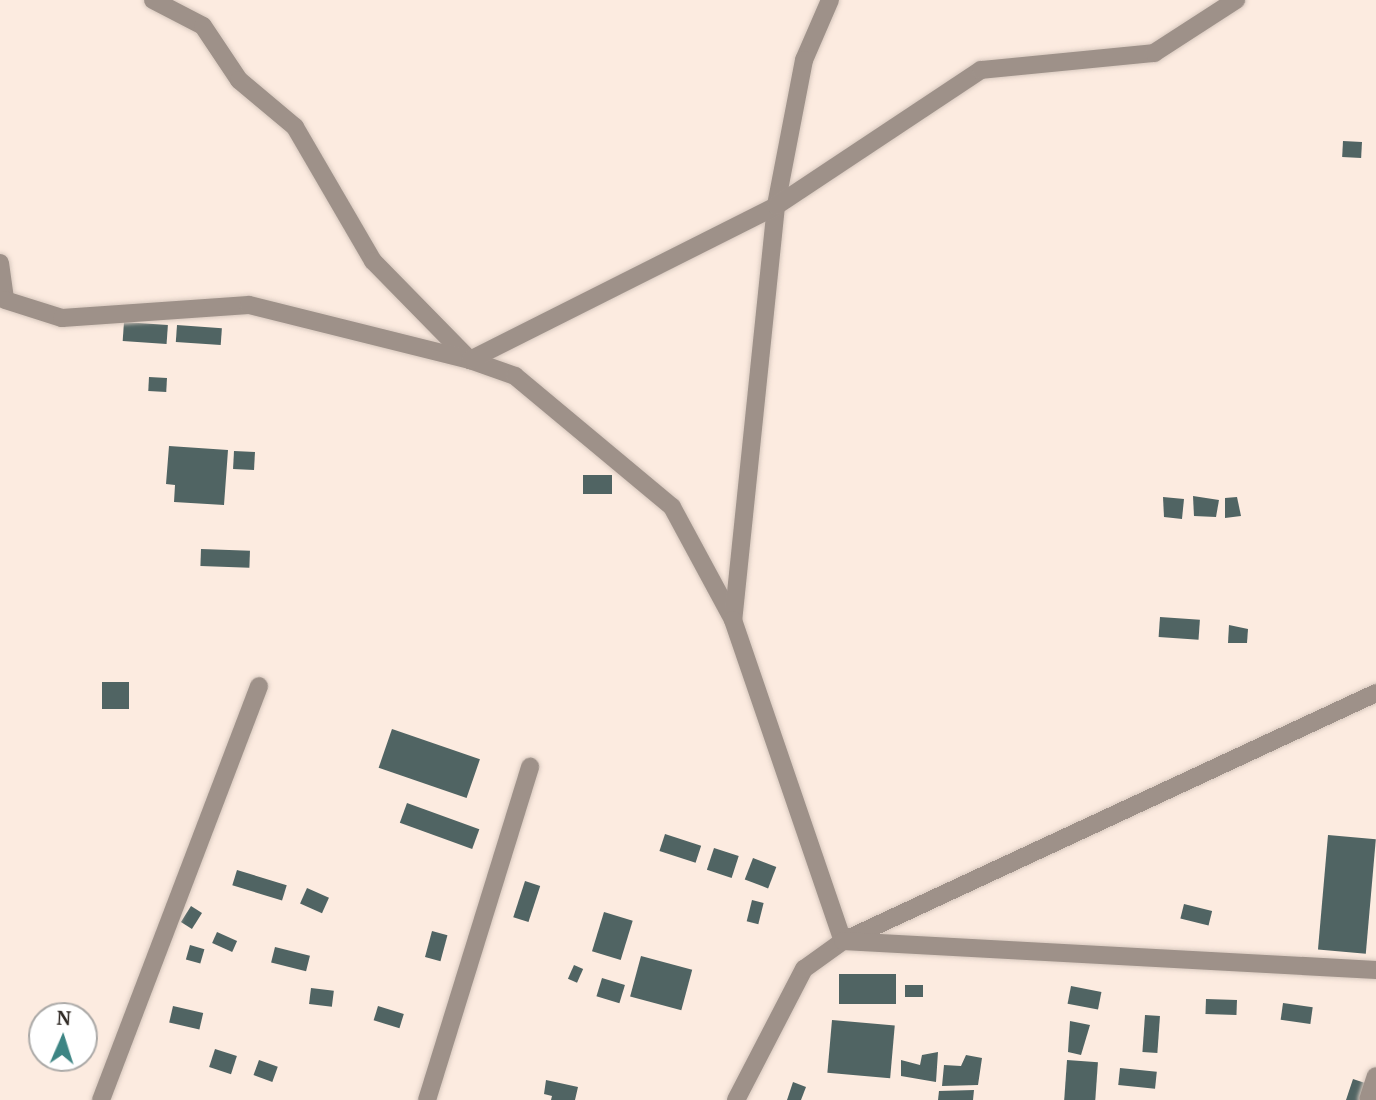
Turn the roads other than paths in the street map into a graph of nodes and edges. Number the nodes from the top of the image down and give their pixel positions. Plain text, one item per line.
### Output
1 (153, 0) edge
2 (830, 0) edge
3 (1236, 0) edge
4 (776, 205) junction
5 (0, 263) edge
6 (470, 360) junction
7 (733, 620) junction
8 (259, 686) dead end
9 (1376, 693) edge
10 (530, 767) dead end
11 (843, 941) junction
12 (1376, 970) edge
13 (1376, 1076) edge
14 (101, 1100) edge
15 (427, 1100) edge
16 (736, 1100) edge
17 (1368, 1100) edge

1 - 6 street
2 - 4 street
3 - 4 street
4 - 6 street
4 - 7 street
5 - 6 street
6 - 7 street
7 - 11 street
8 - 14 street
9 - 11 street
10 - 15 street
11 - 12 street
11 - 16 street
13 - 17 street

